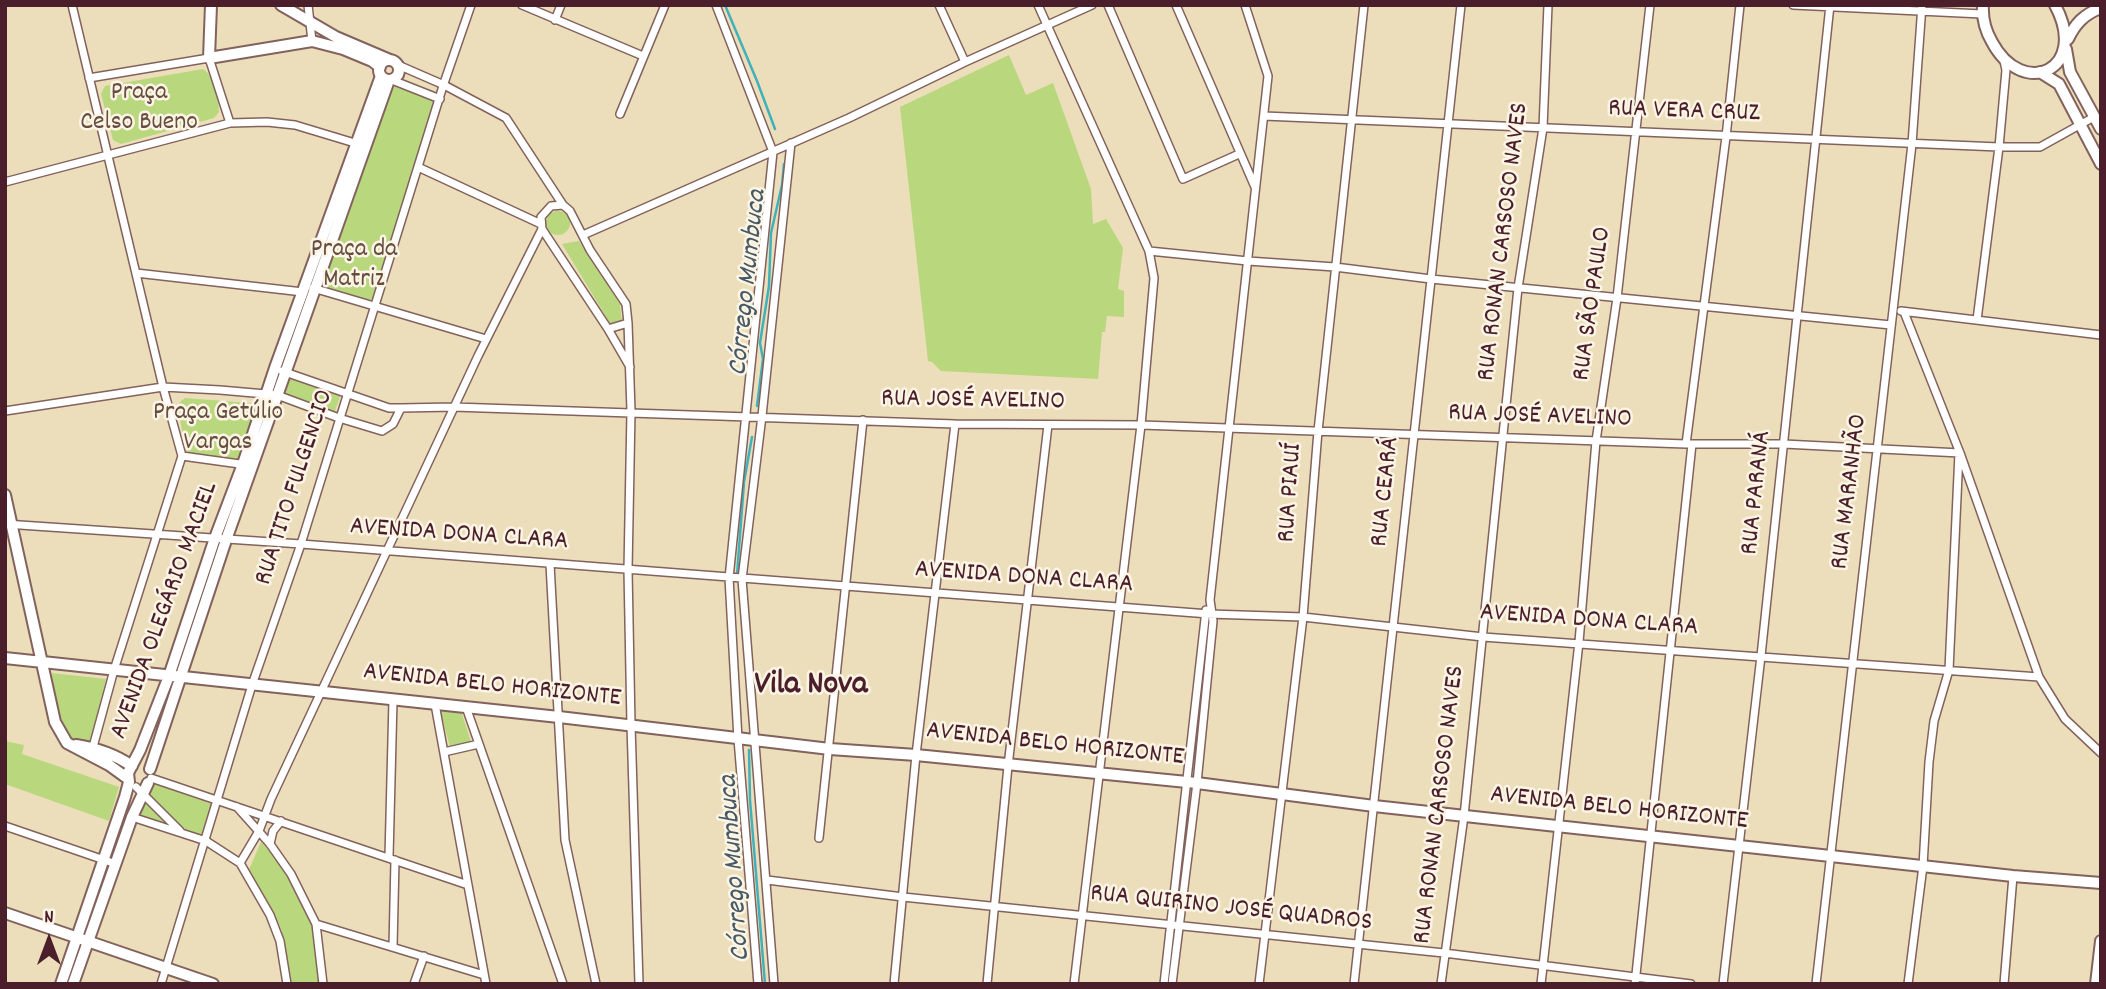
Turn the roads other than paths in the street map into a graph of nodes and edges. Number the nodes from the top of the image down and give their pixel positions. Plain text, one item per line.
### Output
1 (72, 5) edge
2 (211, 5) edge
3 (281, 5) edge
4 (308, 5) edge
5 (471, 5) edge
6 (522, 5) edge
7 (561, 5) edge
8 (665, 5) edge
9 (716, 5) edge
10 (939, 5) edge
11 (1038, 5) edge
12 (1092, 5) edge
13 (1108, 5) edge
14 (1176, 5) edge
15 (1245, 5) edge
16 (1364, 5) edge
17 (1461, 5) edge
18 (1548, 5) edge
19 (1650, 5) edge
20 (1740, 5) edge
21 (1793, 5) edge
22 (2055, 5) edge
23 (1830, 6) edge
24 (2101, 8) edge
25 (1922, 9) edge
26 (1983, 10) edge
27 (555, 20) junction
28 (309, 21) junction
29 (1047, 26) junction
30 (312, 41) junction
31 (2066, 43) junction
32 (643, 56) junction
33 (209, 58) junction
34 (2004, 61) junction
35 (394, 62) junction
36 (965, 62) junction
37 (2040, 72) junction
38 (385, 76) junction
39 (89, 78) junction
40 (444, 85) junction
41 (440, 99) junction
42 (620, 114) dead end
43 (1264, 116) junction
44 (2094, 117) junction
45 (1351, 120) junction
46 (230, 123) junction
47 (1448, 124) junction
48 (2080, 125) junction
49 (1543, 128) junction
50 (2101, 129) edge
51 (1636, 132) junction
52 (1726, 137) junction
53 (1817, 140) junction
54 (788, 144) junction
55 (1912, 144) junction
56 (361, 146) junction
57 (1999, 147) junction
58 (774, 151) junction
59 (1239, 154) junction
60 (108, 155) junction
61 (2101, 164) edge
62 (418, 167) junction
63 (5, 182) edge
64 (1256, 190) junction
65 (563, 205) junction
66 (541, 227) junction
67 (583, 235) junction
68 (1149, 251) junction
69 (1248, 261) junction
70 (1335, 267) junction
71 (136, 273) junction
72 (1431, 279) junction
73 (1518, 288) junction
74 (308, 289) junction
75 (1617, 298) junction
76 (376, 305) junction
77 (1705, 306) junction
78 (1893, 310) junction
79 (1904, 312) junction
80 (1796, 316) junction
81 (1977, 320) junction
82 (628, 323) junction
83 (1891, 325) junction
84 (608, 329) junction
85 (2101, 335) edge
86 (486, 339) junction
87 (629, 367) junction
88 (280, 370) junction
89 (163, 387) junction
90 (272, 394) junction
91 (348, 394) junction
92 (454, 407) junction
93 (401, 408) junction
94 (5, 411) edge
95 (631, 411) junction
96 (746, 416) junction
97 (762, 416) junction
98 (339, 418) junction
99 (863, 420) junction
100 (954, 424) junction
101 (1048, 425) junction
102 (1141, 425) junction
103 (1228, 429) junction
104 (1318, 431) junction
105 (1415, 434) junction
106 (1503, 438) junction
107 (1596, 441) junction
108 (1689, 444) junction
109 (1784, 444) junction
110 (1877, 450) junction
111 (1959, 453) junction
112 (181, 456) junction
113 (248, 465) junction
114 (5, 495) edge
115 (8, 525) edge
116 (158, 534) junction
117 (220, 539) junction
118 (301, 544) junction
119 (387, 552) junction
120 (550, 564) junction
121 (628, 570) junction
122 (729, 578) junction
123 (742, 579) junction
124 (846, 588) junction
125 (935, 593) junction
126 (1029, 600) junction
127 (1210, 600) junction
128 (1118, 607) junction
129 (1204, 614) junction
130 (1213, 614) junction
131 (1303, 617) junction
132 (1393, 628) junction
133 (1483, 637) junction
134 (1579, 642) junction
135 (1672, 649) junction
136 (1761, 656) junction
137 (5, 658) edge
138 (43, 662) junction
139 (1853, 663) junction
140 (114, 670) junction
141 (1949, 670) junction
142 (174, 677) junction
143 (2039, 677) junction
144 (253, 685) junction
145 (321, 691) junction
146 (393, 700) junction
147 (435, 704) junction
148 (466, 707) junction
149 (559, 717) junction
150 (631, 725) junction
151 (738, 739) junction
152 (754, 741) junction
153 (66, 743) junction
154 (480, 744) junction
155 (93, 747) junction
156 (830, 749) junction
157 (444, 752) junction
158 (2101, 753) edge
159 (916, 755) junction
160 (133, 766) junction
161 (1008, 766) junction
162 (1098, 775) junction
163 (150, 777) junction
164 (1192, 783) junction
165 (134, 785) junction
166 (1282, 795) junction
167 (218, 799) junction
168 (234, 804) junction
169 (1374, 806) junction
170 (264, 815) junction
171 (1464, 816) junction
172 (132, 817) junction
173 (281, 821) junction
174 (1182, 822) junction
175 (1192, 823) junction
176 (5, 826) edge
177 (1559, 826) junction
178 (259, 831) junction
179 (181, 832) junction
180 (1651, 836) junction
181 (819, 838) dead end
182 (206, 841) junction
183 (270, 844) junction
184 (1739, 846) junction
185 (1830, 856) junction
186 (392, 858) junction
187 (102, 859) junction
188 (240, 863) junction
189 (116, 864) junction
190 (1923, 866) junction
191 (2013, 876) junction
192 (767, 880) junction
193 (2101, 883) edge
194 (468, 885) junction
195 (903, 897) junction
196 (994, 905) junction
197 (5, 913) edge
198 (1083, 915) junction
199 (316, 924) junction
200 (1170, 924) junction
201 (1179, 924) junction
202 (1264, 935) junction
203 (82, 939) junction
204 (2101, 941) edge
205 (1358, 946) junction
206 (393, 947) junction
207 (1444, 953) junction
208 (424, 956) junction
209 (1543, 967) junction
210 (166, 968) junction
211 (485, 979) edge
212 (1635, 981) edge
213 (61, 984) edge
214 (73, 984) edge
215 (161, 984) edge
216 (213, 984) edge
217 (287, 984) edge
218 (323, 984) edge
219 (415, 984) edge
220 (563, 984) edge
221 (596, 984) edge
222 (639, 984) edge
223 (758, 984) edge
224 (774, 984) edge
225 (894, 984) edge
226 (987, 984) edge
227 (1074, 984) edge
228 (1164, 984) edge
229 (1172, 984) edge
230 (1259, 984) edge
231 (1354, 984) edge
232 (1441, 984) edge
233 (1541, 984) edge
234 (1691, 984) edge
235 (1723, 984) edge
236 (1816, 984) edge
237 (1908, 984) edge
238 (2004, 984) edge
239 (2096, 984) edge

1 - 39 street
2 - 33 street
3 - 28 street
4 - 28 street
5 - 40 street, RUA TITO FULGENCIO
6 - 27 street
7 - 27 street
8 - 32 street
9 - 58 street
10 - 36 street
11 - 29 street
12 - 29 street
13 - 59 street
14 - 59 street
15 - 43 street
16 - 45 street, RUA PIAUÍ
17 - 47 street, RUA CEARÁ
18 - 49 street, RUA RONAN CARSOSO NAVES
19 - 51 street, RUA SÃO PAULO
20 - 52 street
21 - 23 street
22 - 31 street
23 - 25 street
23 - 53 street, RUA PARANÁ
24 - 31 street
25 - 26 street
25 - 55 street, RUA MARANHÃO
26 - 34 street
27 - 32 street
28 - 30 street
28 - 35 street
29 - 36 street
29 - 68 street
30 - 33 street
30 - 38 street
31 - 37 street
31 - 44 street
32 - 42 street
33 - 39 street
33 - 46 street
34 - 37 street
34 - 57 street
35 - 38 street
35 - 38 street, AVENIDA OLEGÁRIO MACIEL
35 - 40 street
36 - 54 street
37 - 48 street
38 - 41 street
38 - 56 street, AVENIDA OLEGÁRIO MACIEL
39 - 60 street
40 - 41 street, RUA TITO FULGENCIO
40 - 65 street
41 - 62 street, RUA TITO FULGENCIO
43 - 45 street, RUA VERA CRUZ
43 - 64 street
44 - 48 street, RUA VERA CRUZ
44 - 50 street
45 - 47 street, RUA VERA CRUZ
45 - 70 street, RUA PIAUÍ
46 - 56 street
46 - 60 street
47 - 49 street, RUA VERA CRUZ
47 - 72 street, RUA CEARÁ
48 - 57 street, RUA VERA CRUZ
48 - 61 street
49 - 51 street, RUA VERA CRUZ
49 - 73 street, RUA RONAN CARSOSO NAVES
51 - 52 street, RUA VERA CRUZ
51 - 75 street, RUA SÃO PAULO
52 - 53 street, RUA VERA CRUZ
52 - 77 street
53 - 55 street, RUA VERA CRUZ
53 - 80 street, RUA PARANÁ
54 - 58 street
54 - 97 street
55 - 57 street, RUA VERA CRUZ
55 - 78 street, RUA MARANHÃO
56 - 74 street, AVENIDA OLEGÁRIO MACIEL
57 - 81 street
58 - 67 street
58 - 96 street
59 - 64 street
60 - 63 street
60 - 71 street
62 - 66 street
62 - 76 street, RUA TITO FULGENCIO
64 - 69 street
65 - 66 street
65 - 67 street
66 - 84 street
66 - 86 street
67 - 82 street
68 - 69 street
68 - 102 street
69 - 70 street
69 - 103 street
70 - 72 street
70 - 104 street, RUA PIAUÍ
71 - 74 street
71 - 89 street
72 - 73 street
72 - 105 street, RUA CEARÁ
73 - 75 street
73 - 106 street, RUA RONAN CARSOSO NAVES
74 - 76 street
74 - 88 street, AVENIDA OLEGÁRIO MACIEL
75 - 77 street
75 - 107 street, RUA SÃO PAULO
76 - 86 street
76 - 91 street, RUA TITO FULGENCIO
77 - 80 street
77 - 108 street
78 - 79 street
78 - 83 street, RUA MARANHÃO
79 - 81 street
79 - 111 street
80 - 83 street
80 - 109 street, RUA PARANÁ
81 - 85 street
82 - 84 street
82 - 87 street
83 - 110 street, RUA MARANHÃO
84 - 87 street
86 - 92 street
87 - 95 street
88 - 90 street, AVENIDA OLEGÁRIO MACIEL
88 - 91 street, RUA JOSÉ AVELINO
89 - 90 street
89 - 94 street
89 - 112 street
90 - 98 street
90 - 113 street, AVENIDA OLEGÁRIO MACIEL
91 - 93 street, RUA JOSÉ AVELINO
91 - 98 street, RUA TITO FULGENCIO
92 - 93 street, RUA JOSÉ AVELINO
92 - 95 street, RUA JOSÉ AVELINO
92 - 119 street
93 - 98 street
95 - 96 street, RUA JOSÉ AVELINO
95 - 121 street
96 - 97 street, RUA JOSÉ AVELINO
96 - 122 street
97 - 99 street, RUA JOSÉ AVELINO
97 - 123 street
98 - 118 street, RUA TITO FULGENCIO
99 - 100 street, RUA JOSÉ AVELINO
99 - 124 street
100 - 101 street, RUA JOSÉ AVELINO
100 - 125 street
101 - 102 street, RUA JOSÉ AVELINO
101 - 126 street
102 - 103 street, RUA JOSÉ AVELINO
102 - 128 street
103 - 104 street, RUA JOSÉ AVELINO
103 - 127 street
104 - 105 street, RUA JOSÉ AVELINO
104 - 131 street, RUA PIAUÍ
105 - 106 street, RUA JOSÉ AVELINO
105 - 132 street, RUA CEARÁ
106 - 107 street, RUA JOSÉ AVELINO
106 - 133 street, RUA RONAN CARSOSO NAVES
107 - 108 street, RUA JOSÉ AVELINO
107 - 134 street, RUA SÃO PAULO
108 - 109 street, RUA JOSÉ AVELINO
108 - 135 street
109 - 110 street, RUA JOSÉ AVELINO
109 - 136 street, RUA PARANÁ
110 - 111 street, RUA JOSÉ AVELINO
110 - 139 street, RUA MARANHÃO
111 - 141 street
111 - 143 street
112 - 113 street
112 - 116 street
113 - 117 street, AVENIDA OLEGÁRIO MACIEL
114 - 115 street
115 - 116 street, AVENIDA DONA CLARA
115 - 138 street
116 - 117 street, AVENIDA DONA CLARA
116 - 140 street
117 - 118 street, AVENIDA DONA CLARA
117 - 142 street, AVENIDA OLEGÁRIO MACIEL
118 - 119 street, AVENIDA DONA CLARA
118 - 144 street, RUA TITO FULGENCIO
119 - 120 street, AVENIDA DONA CLARA
119 - 145 street
120 - 121 street, AVENIDA DONA CLARA
120 - 149 street
121 - 122 street, AVENIDA DONA CLARA
121 - 150 street
122 - 123 street, AVENIDA DONA CLARA
122 - 151 street
123 - 124 street, AVENIDA DONA CLARA
123 - 152 street
124 - 125 street, AVENIDA DONA CLARA
124 - 156 street
125 - 126 street, AVENIDA DONA CLARA
125 - 159 street
126 - 128 street, AVENIDA DONA CLARA
126 - 161 street
127 - 129 street
127 - 130 street
128 - 129 street, AVENIDA DONA CLARA
128 - 162 street
129 - 130 street, AVENIDA DONA CLARA
129 - 164 street
130 - 131 street, AVENIDA DONA CLARA
130 - 164 street
131 - 132 street, AVENIDA DONA CLARA
131 - 166 street, RUA PIAUÍ
132 - 133 street, AVENIDA DONA CLARA
132 - 169 street, RUA CEARÁ
133 - 134 street, AVENIDA DONA CLARA
133 - 171 street, RUA RONAN CARSOSO NAVES
134 - 135 street, AVENIDA DONA CLARA
134 - 177 street, RUA SÃO PAULO
135 - 136 street, AVENIDA DONA CLARA
135 - 180 street
136 - 139 street, AVENIDA DONA CLARA
136 - 184 street, RUA PARANÁ
137 - 138 street, AVENIDA BELO HORIZONTE
138 - 140 street, AVENIDA BELO HORIZONTE
138 - 153 street
139 - 141 street, AVENIDA DONA CLARA
139 - 185 street, RUA MARANHÃO
140 - 142 street, AVENIDA BELO HORIZONTE
140 - 155 street
141 - 143 street, AVENIDA DONA CLARA
141 - 190 street
142 - 144 street, AVENIDA BELO HORIZONTE
142 - 160 street, AVENIDA OLEGÁRIO MACIEL
142 - 163 street, AVENIDA OLEGÁRIO MACIEL
143 - 158 street
144 - 145 street, AVENIDA BELO HORIZONTE
144 - 167 street, RUA TITO FULGENCIO
145 - 146 street, AVENIDA BELO HORIZONTE
145 - 170 street
146 - 147 street, AVENIDA BELO HORIZONTE
146 - 186 street
147 - 148 street, AVENIDA BELO HORIZONTE
147 - 157 street
148 - 149 street, AVENIDA BELO HORIZONTE
148 - 154 street
149 - 150 street, AVENIDA BELO HORIZONTE
149 - 221 street
150 - 151 street, AVENIDA BELO HORIZONTE
150 - 222 street
151 - 152 street, AVENIDA BELO HORIZONTE
151 - 223 street
152 - 156 street, AVENIDA BELO HORIZONTE
152 - 192 street
153 - 155 street
153 - 165 street
154 - 157 street
154 - 220 street
155 - 160 street
156 - 159 street, AVENIDA BELO HORIZONTE
156 - 181 street
157 - 194 street
159 - 161 street, AVENIDA BELO HORIZONTE
159 - 195 street
160 - 163 street
160 - 165 street, AVENIDA OLEGÁRIO MACIEL
161 - 162 street, AVENIDA BELO HORIZONTE
161 - 196 street
162 - 164 street, AVENIDA BELO HORIZONTE
162 - 198 street
163 - 165 street, AVENIDA OLEGÁRIO MACIEL
163 - 167 street
164 - 166 street, AVENIDA BELO HORIZONTE
164 - 174 street
164 - 175 street
165 - 172 street, AVENIDA OLEGÁRIO MACIEL
165 - 179 street
165 - 187 street, AVENIDA OLEGÁRIO MACIEL
166 - 169 street, AVENIDA BELO HORIZONTE
166 - 202 street, RUA PIAUÍ
167 - 168 street
167 - 182 street, RUA TITO FULGENCIO
168 - 170 street
168 - 178 street
169 - 171 street, AVENIDA BELO HORIZONTE
169 - 205 street, RUA CEARÁ
170 - 173 street
170 - 178 street
171 - 177 street, AVENIDA BELO HORIZONTE
171 - 207 street, RUA RONAN CARSOSO NAVES
172 - 179 street
172 - 189 street, AVENIDA OLEGÁRIO MACIEL
173 - 183 street
173 - 186 street
174 - 175 street
174 - 200 street
175 - 201 street
176 - 187 street
177 - 180 street, AVENIDA BELO HORIZONTE
177 - 209 street, RUA SÃO PAULO
178 - 183 street
178 - 188 street
179 - 182 street
180 - 184 street, AVENIDA BELO HORIZONTE
180 - 212 street
182 - 188 street
182 - 210 street, RUA TITO FULGENCIO
183 - 199 street
184 - 185 street, AVENIDA BELO HORIZONTE
184 - 235 street, RUA PARANÁ
185 - 190 street, AVENIDA BELO HORIZONTE
185 - 236 street, RUA MARANHÃO
186 - 194 street
186 - 206 street
187 - 189 street
187 - 203 street, AVENIDA OLEGÁRIO MACIEL
188 - 217 street
189 - 203 street, AVENIDA OLEGÁRIO MACIEL
190 - 191 street, AVENIDA BELO HORIZONTE
190 - 237 street
191 - 193 street, AVENIDA BELO HORIZONTE
191 - 238 street
192 - 195 street, RUA QUIRINO JOSÉ QUADROS
192 - 224 street
194 - 211 street
195 - 196 street, RUA QUIRINO JOSÉ QUADROS
195 - 225 street
196 - 198 street, RUA QUIRINO JOSÉ QUADROS
196 - 226 street
197 - 203 street
198 - 200 street, RUA QUIRINO JOSÉ QUADROS
198 - 227 street
199 - 206 street
199 - 218 street
200 - 201 street, RUA QUIRINO JOSÉ QUADROS
200 - 228 street
201 - 202 street, RUA QUIRINO JOSÉ QUADROS
201 - 229 street
202 - 205 street, RUA QUIRINO JOSÉ QUADROS
202 - 230 street, RUA PIAUÍ
203 - 210 street
203 - 213 street, AVENIDA OLEGÁRIO MACIEL
203 - 214 street, AVENIDA OLEGÁRIO MACIEL
204 - 239 street
205 - 207 street, RUA QUIRINO JOSÉ QUADROS
205 - 231 street, RUA CEARÁ
206 - 208 street
207 - 209 street, RUA QUIRINO JOSÉ QUADROS
207 - 232 street, RUA RONAN CARSOSO NAVES
208 - 211 street
208 - 219 street
209 - 212 street, RUA QUIRINO JOSÉ QUADROS
209 - 233 street, RUA SÃO PAULO
210 - 215 street, RUA TITO FULGENCIO
210 - 216 street
212 - 234 street, RUA QUIRINO JOSÉ QUADROS

